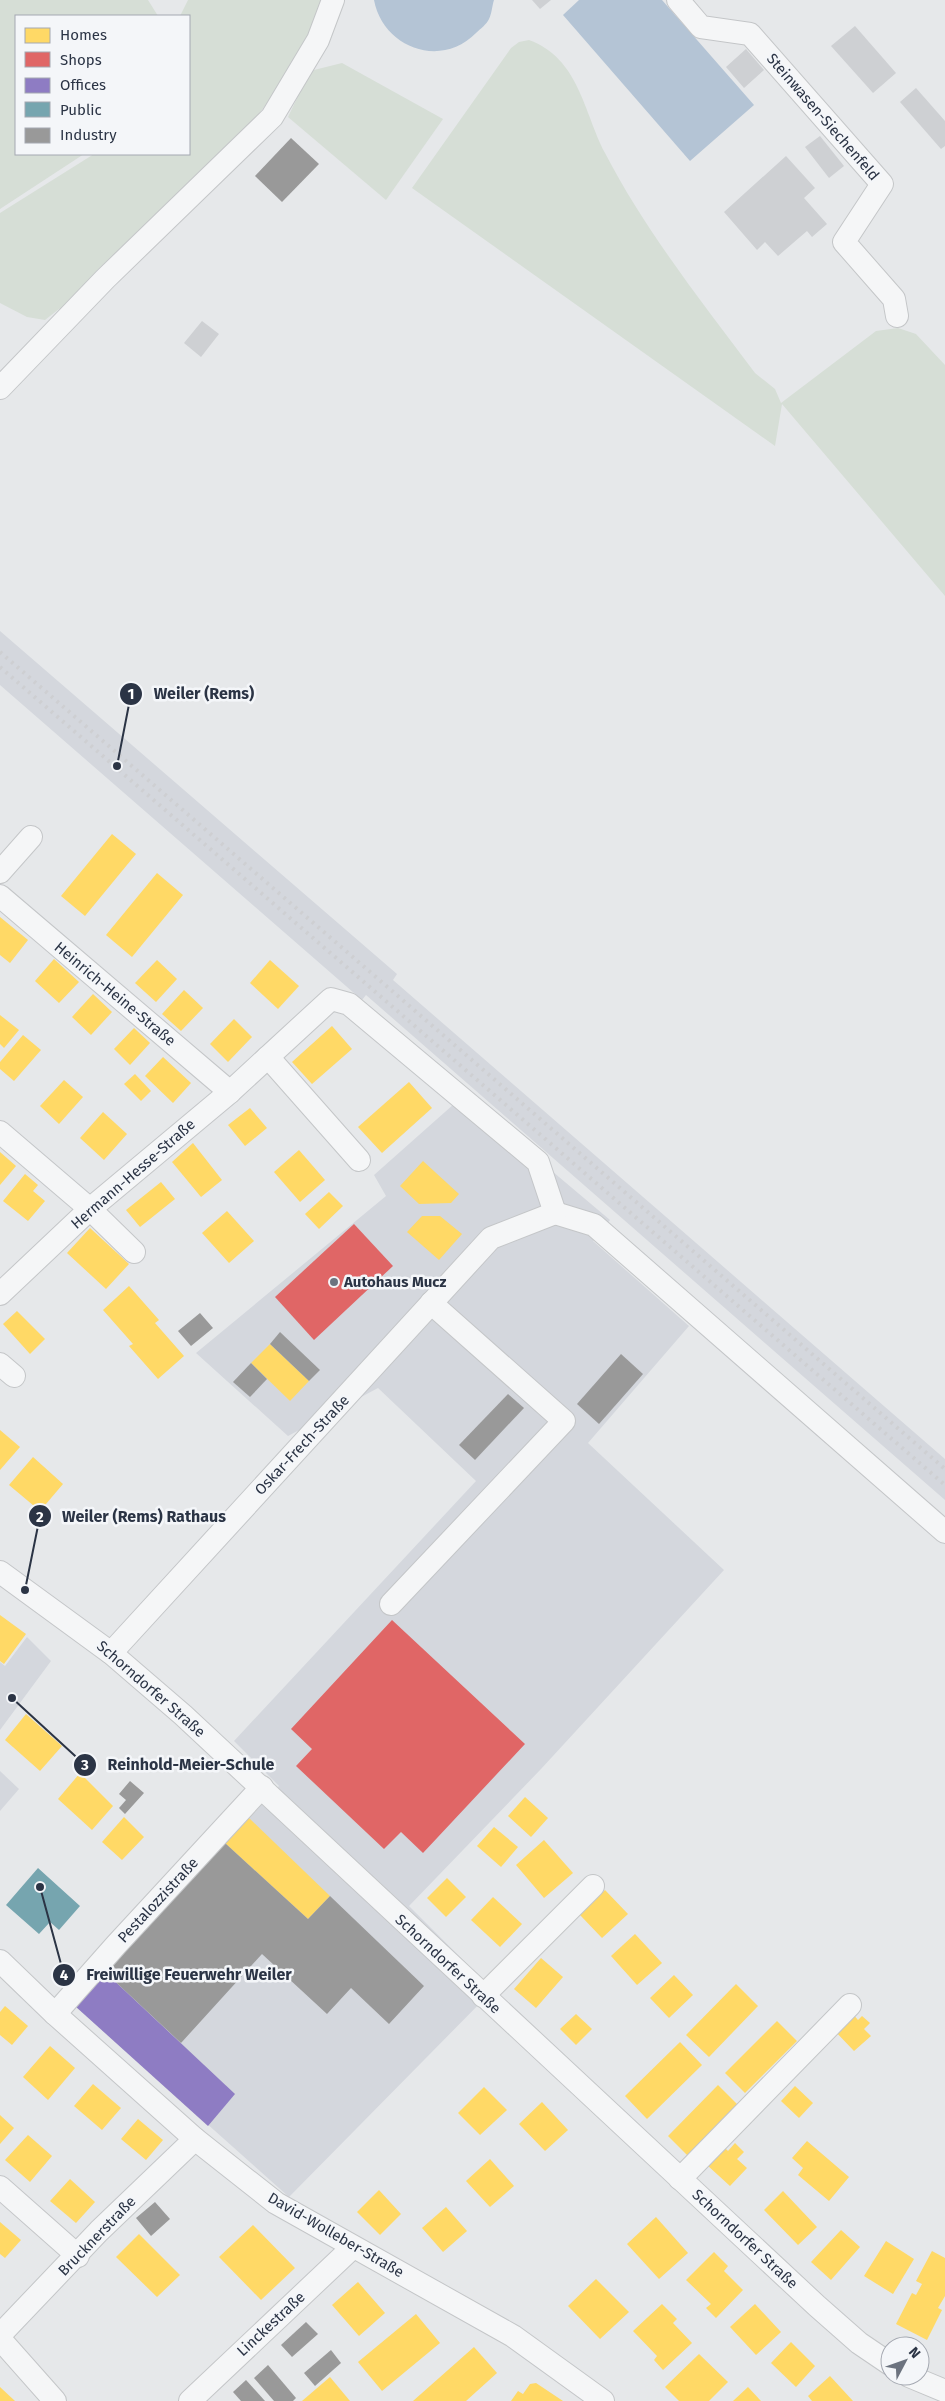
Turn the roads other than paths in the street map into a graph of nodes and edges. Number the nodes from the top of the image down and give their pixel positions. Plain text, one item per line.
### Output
1 (333, 0) edge
2 (678, 0) edge
3 (897, 316) dead end
4 (0, 388) edge
5 (31, 837) dead end
6 (0, 872) edge
7 (0, 896) edge
8 (268, 1057) junction
9 (230, 1092) junction
10 (0, 1132) edge
11 (359, 1160) dead end
12 (90, 1209) junction
13 (555, 1213) junction
14 (134, 1252) dead end
15 (0, 1294) edge
16 (432, 1303) junction
17 (945, 1532) edge
18 (0, 1572) edge
19 (391, 1604) dead end
20 (111, 1653) junction
21 (262, 1787) junction
22 (593, 1886) dead end
23 (0, 1961) edge
24 (483, 1996) junction
25 (850, 2005) dead end
26 (55, 2014) junction
27 (195, 2139) junction
28 (680, 2179) junction
29 (0, 2187) edge
30 (353, 2247) junction
31 (78, 2256) junction
32 (0, 2337) edge
33 (880, 2357) edge
34 (930, 2385) edge
35 (945, 2391) edge
36 (55, 2401) edge
37 (190, 2401) edge
38 (603, 2401) edge

1 - 4 street
2 - 3 street, Steinwasen-Siechenfeld
5 - 6 street
7 - 9 street, Heinrich-Heine-Straße
8 - 9 street, Hermann-Hesse-Straße
8 - 11 street
8 - 13 street, Hermann-Hesse-Straße
9 - 12 street, Hermann-Hesse-Straße
10 - 12 street
12 - 14 street
12 - 15 street, Hermann-Hesse-Straße
13 - 16 street, Oskar-Frech-Straße
13 - 17 street
16 - 19 street
16 - 20 street, Oskar-Frech-Straße
18 - 20 street, Schorndorfer Straße
20 - 21 street, Schorndorfer Straße
21 - 24 street, Schorndorfer Straße
21 - 26 street, Pestalozzistraße
22 - 24 street
23 - 26 street, David-Wolleber-Straße
24 - 28 street, Schorndorfer Straße
25 - 28 street
26 - 27 street, David-Wolleber-Straße
27 - 30 street, David-Wolleber-Straße
27 - 31 street, Brucknerstraße
28 - 33 street, Schorndorfer Straße
29 - 31 street
30 - 37 street, Linckestraße
30 - 38 street, David-Wolleber-Straße
31 - 32 street, Brucknerstraße
32 - 36 street
34 - 35 street

